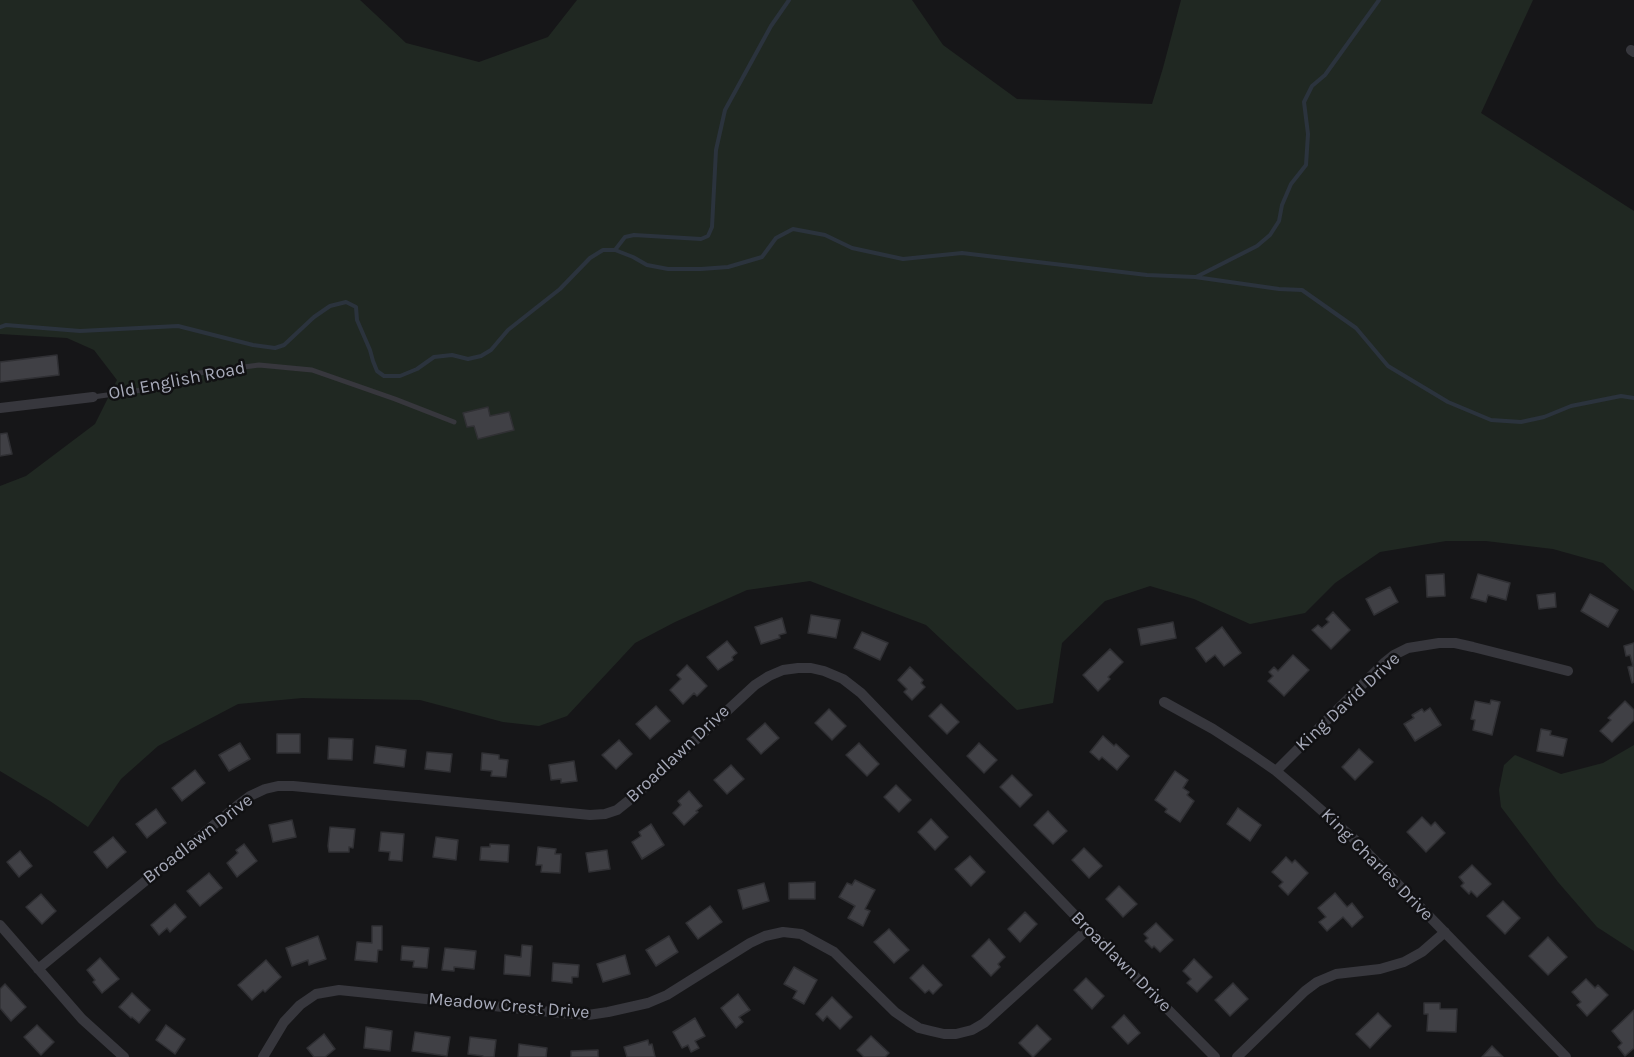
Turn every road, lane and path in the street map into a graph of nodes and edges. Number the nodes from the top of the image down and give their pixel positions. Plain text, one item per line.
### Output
1 (93, 397) joint
2 (0, 408) edge
3 (454, 422) dead end
4 (1568, 671) dead end
5 (1164, 702) dead end
6 (1276, 771) junction
7 (0, 925) edge
8 (1088, 929) junction
9 (1445, 932) junction
10 (38, 969) junction
11 (124, 1057) edge
12 (263, 1057) edge
13 (1215, 1057) edge
14 (1237, 1057) edge
15 (1566, 1057) edge

1 - 2 street, Old English Road
1 - 3 lane, Old English Road
4 - 6 street, King David Drive
5 - 6 street, King Charles Drive
6 - 9 street, King Charles Drive
7 - 10 street
8 - 10 street, Broadlawn Drive
8 - 12 street, Meadow Crest Drive
8 - 13 street, Broadlawn Drive
9 - 14 street
9 - 15 street, King Charles Drive
10 - 11 street

